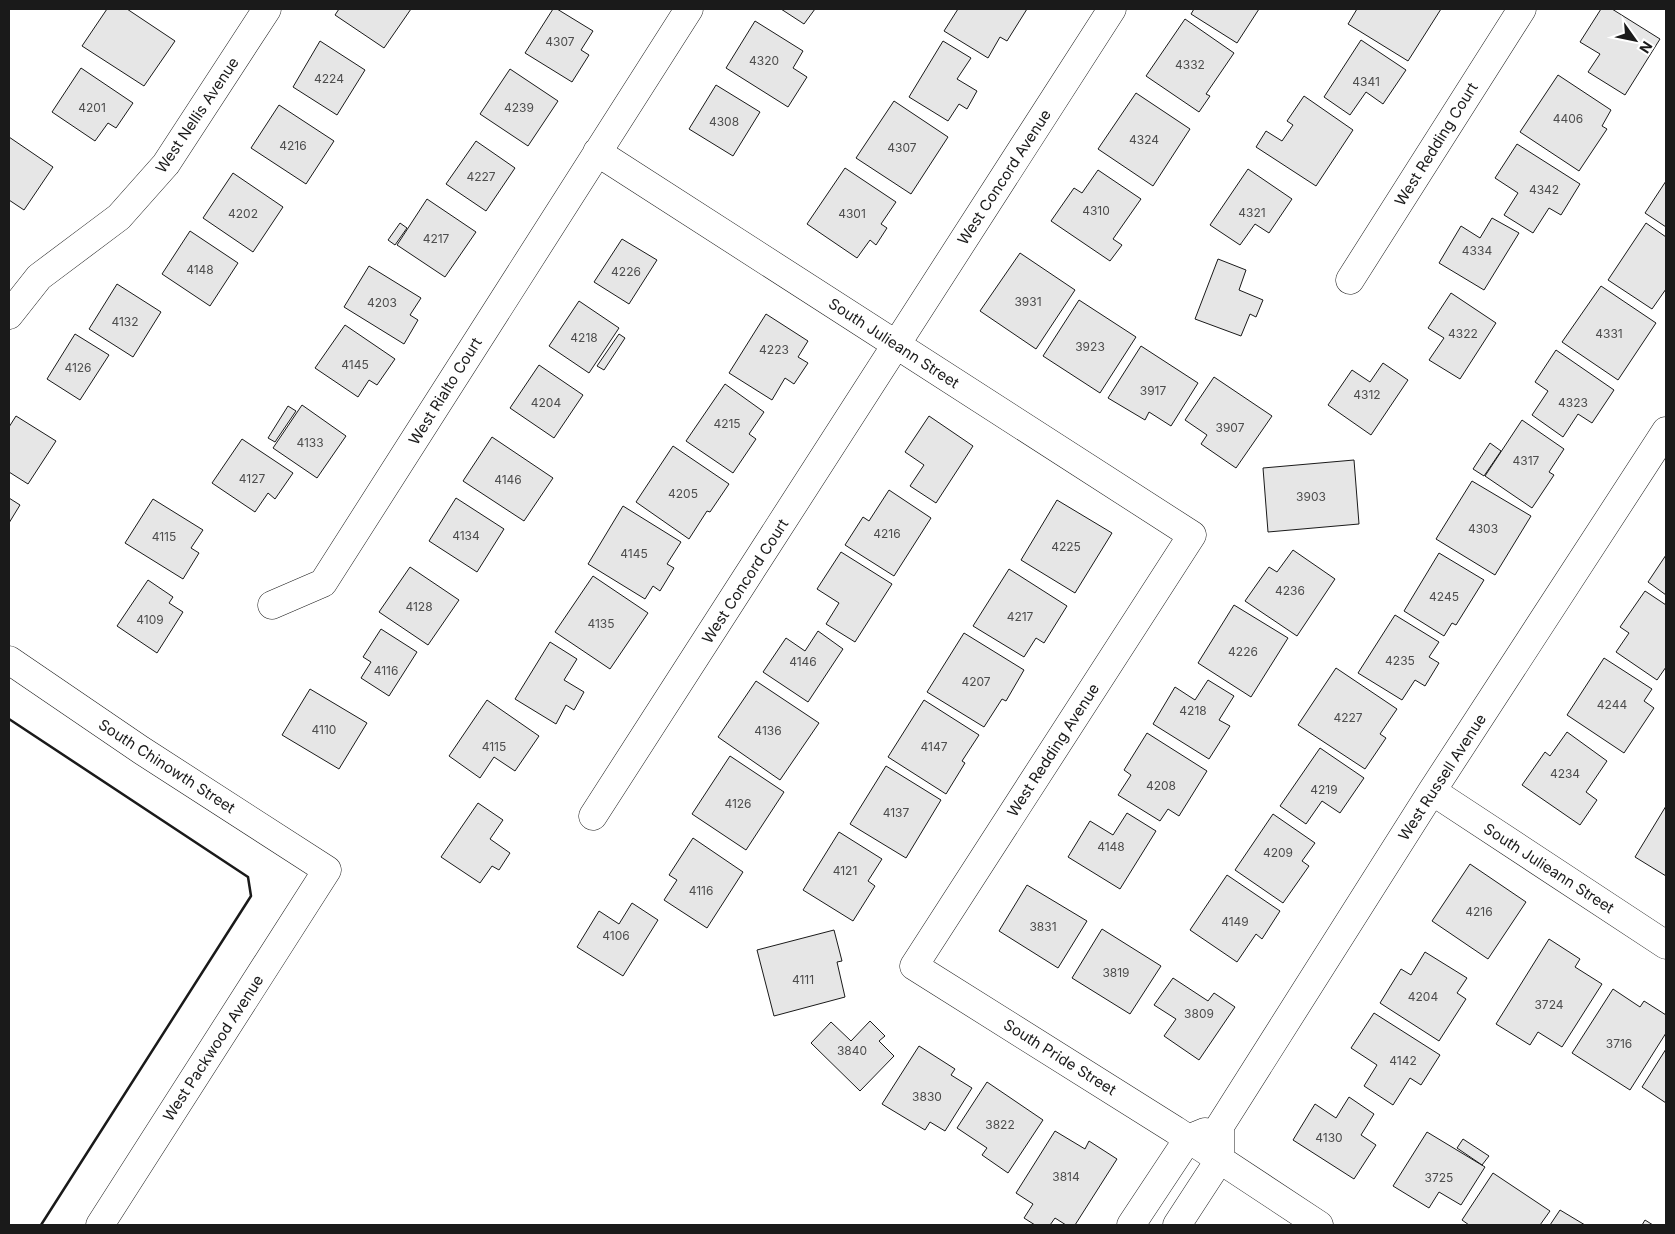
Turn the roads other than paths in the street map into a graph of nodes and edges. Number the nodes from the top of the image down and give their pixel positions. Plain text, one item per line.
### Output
1 (267, 9) edge
2 (689, 9) edge
3 (1112, 9) edge
4 (1522, 9) edge
5 (597, 152) junction
6 (1350, 280) dead end
7 (9, 315) edge
8 (897, 345) junction
9 (1666, 431) edge
10 (1192, 535) joint
11 (272, 605) dead end
12 (9, 660) edge
13 (1432, 792) junction
14 (593, 816) dead end
15 (326, 870) joint
16 (1666, 945) edge
17 (914, 966) joint
18 (1204, 1149) junction
19 (100, 1225) edge
20 (1131, 1225) edge
21 (1177, 1225) edge
22 (1319, 1225) edge

1 - 7 street, West Nellis Avenue
2 - 5 street, West Rialto Court
3 - 8 street, West Concord Avenue
4 - 6 street, West Redding Court
5 - 8 street, South Julieann Street
5 - 11 street, West Rialto Court
8 - 10 street, South Julieann Street
8 - 14 street, West Concord Court
9 - 13 street, West Russell Avenue
10 - 17 street, West Redding Avenue
12 - 15 street, South Chinowth Street
13 - 16 street, South Julieann Street
13 - 18 street, West Russell Avenue
15 - 19 street, West Packwood Avenue
17 - 18 street, South Pride Street
18 - 20 street
18 - 21 street
18 - 22 street, South Pride Street

